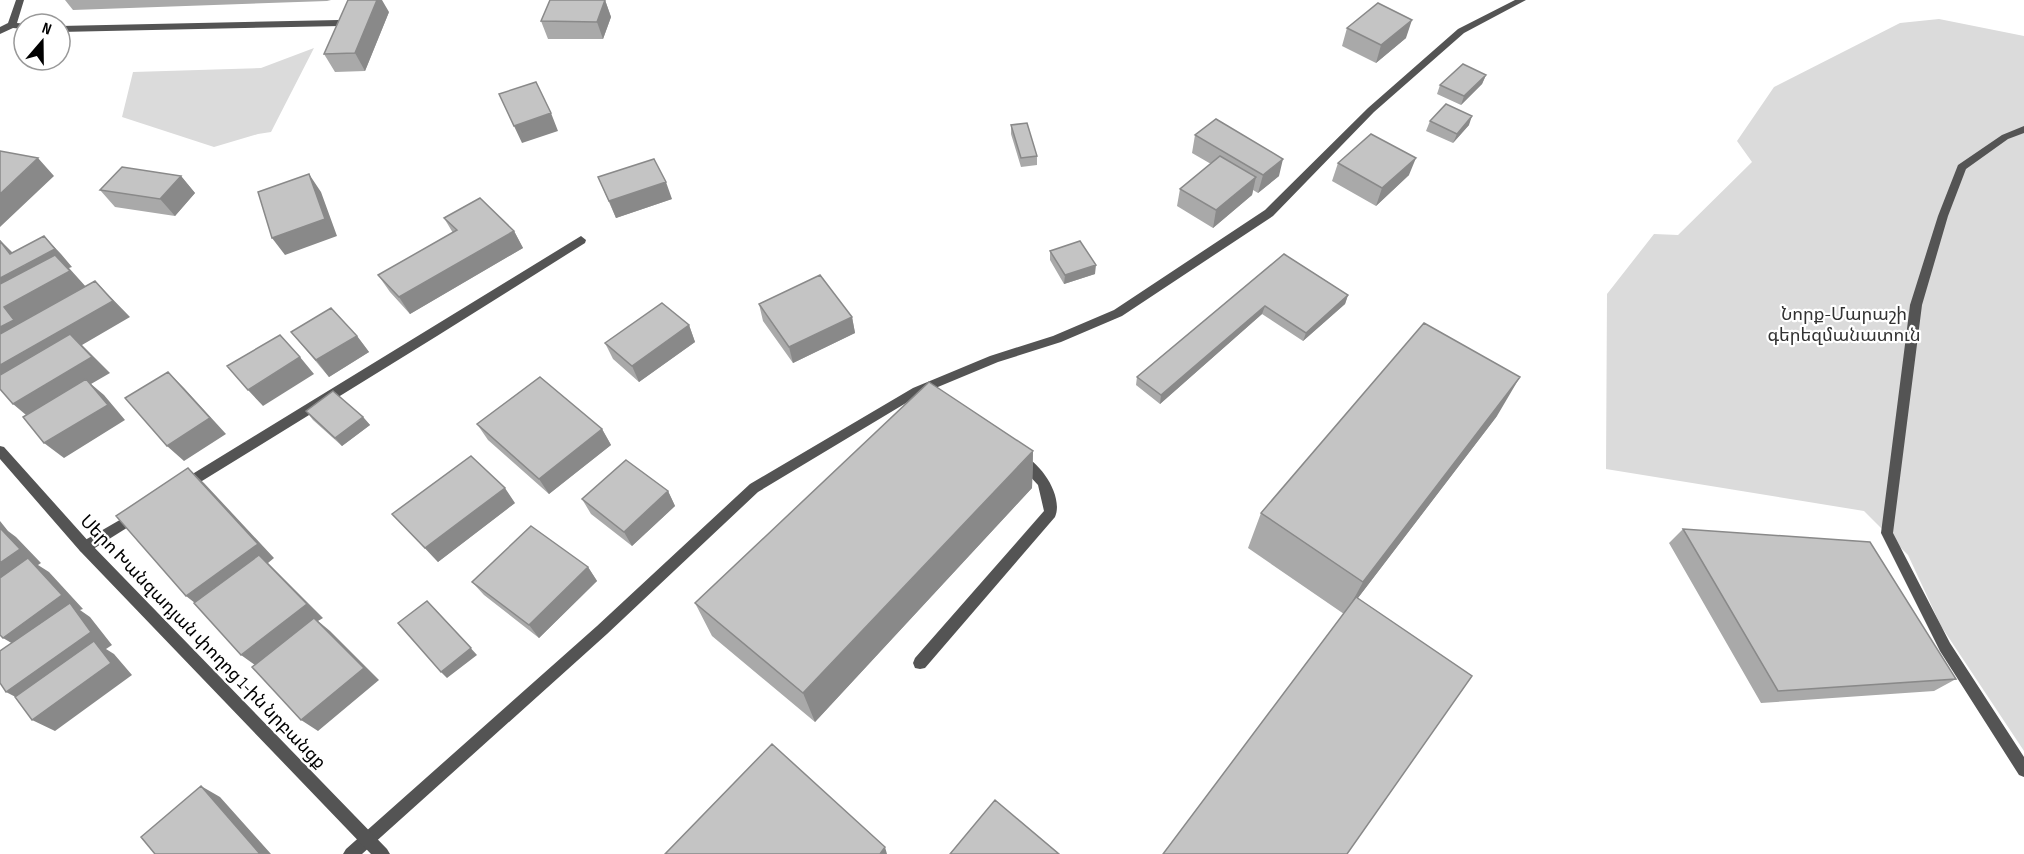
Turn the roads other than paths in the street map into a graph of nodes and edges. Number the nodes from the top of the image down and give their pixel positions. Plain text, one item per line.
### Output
1 (368, 0) edge
2 (1522, 0) edge
3 (12, 25) edge
4 (72, 29) edge
5 (0, 31) edge
6 (2024, 129) edge
7 (581, 240) dead end
8 (917, 391) junction
9 (936, 403) edge
10 (0, 451) edge
11 (1011, 453) edge
12 (174, 492) edge
13 (144, 510) edge
14 (85, 547) junction
15 (920, 663) dead end
16 (2024, 770) edge
17 (366, 840) junction
18 (351, 854) edge
19 (382, 854) edge

1 - 4 street
2 - 8 street
3 - 5 street
6 - 16 street
7 - 12 street
8 - 9 street
8 - 17 street
10 - 14 street, Սերո Խանզադյան փողոց 1-ին նրբանցք
11 - 15 street
13 - 14 street
14 - 17 street, Սերո Խանզադյան փողոց 1-ին նրբանցք
17 - 18 street
17 - 19 street, Սերո Խանզադյան փողոց 1-ին նրբանցք

